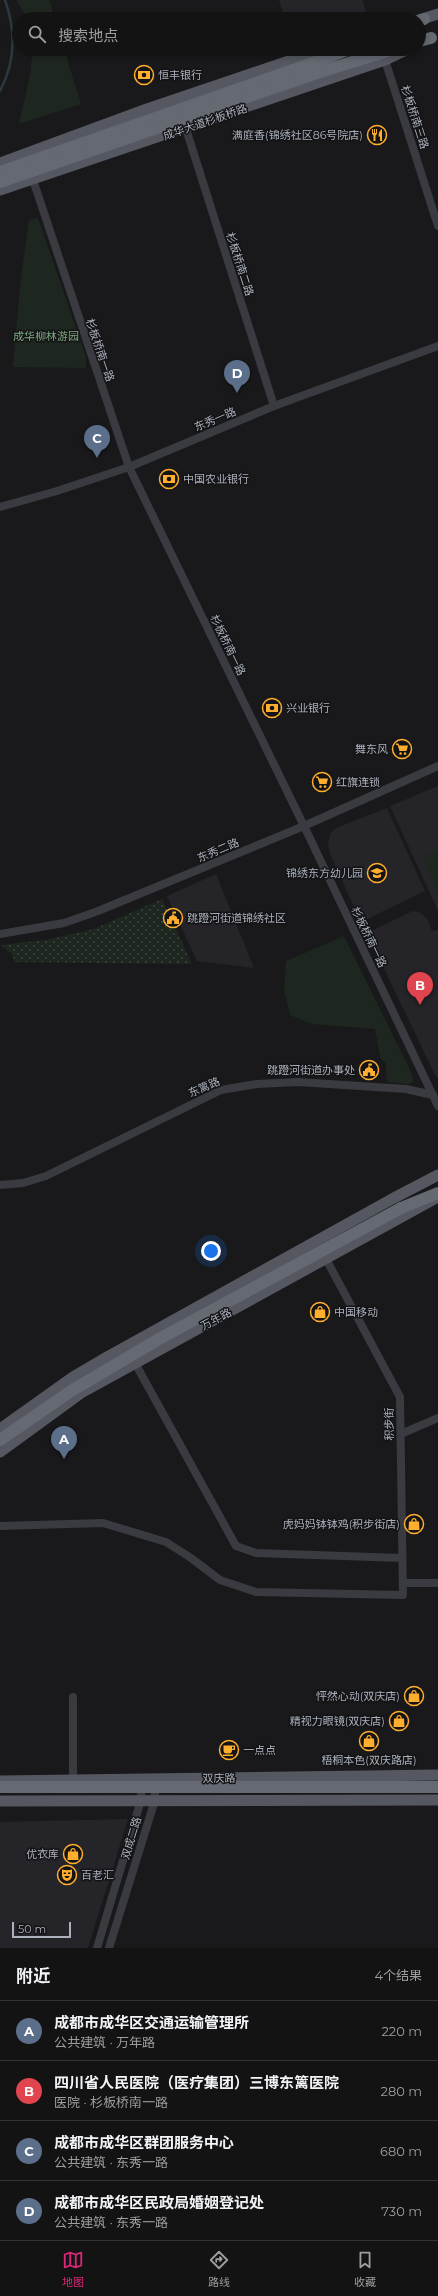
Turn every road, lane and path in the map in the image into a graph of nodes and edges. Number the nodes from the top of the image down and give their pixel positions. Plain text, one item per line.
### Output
1 (438, 14) edge
2 (426, 18) edge
3 (304, 56) edge
4 (338, 56) edge
5 (364, 56) edge
6 (394, 56) edge
7 (386, 60) junction
8 (318, 67) junction
9 (186, 129) junction
10 (0, 164) edge
11 (0, 172) edge
12 (33, 180) junction
13 (0, 182) edge
14 (0, 190) edge
15 (438, 226) edge
16 (438, 346) edge
17 (274, 406) junction
18 (129, 467) junction
19 (0, 507) edge
20 (438, 766) edge
21 (304, 826) junction
22 (0, 934) edge
23 (432, 1095) junction
24 (438, 1106) edge
25 (438, 1175) edge
26 (0, 1185) edge
27 (438, 1193) edge
28 (438, 1198) edge
29 (326, 1259) junction
30 (170, 1321) junction
31 (180, 1338) junction
32 (135, 1363) junction
33 (438, 1418) edge
34 (0, 1429) edge
35 (401, 1434) junction
36 (0, 1440) edge
37 (0, 1452) edge
38 (0, 1526) edge
39 (402, 1558) junction
40 (403, 1583) junction
41 (438, 1583) edge
42 (73, 1697) dead end
43 (438, 1775) edge
44 (155, 1779) junction
45 (73, 1780) junction
46 (142, 1780) junction
47 (0, 1781) edge
48 (0, 1787) edge
49 (438, 1787) edge
50 (141, 1800) junction
51 (155, 1800) junction
52 (438, 1800) edge
53 (0, 1801) edge
54 (97, 1948) edge
55 (109, 1948) edge

1 - 2 main road
3 - 10 main road
4 - 8 highway
5 - 8 highway
6 - 7 main road, 成华大道杉板桥路
7 - 9 main road, 成华大道杉板桥路
7 - 15 street, 杉板桥南三路
8 - 11 highway, bridge
8 - 13 highway, bridge
9 - 12 main road, 成华大道杉板桥路
9 - 17 street, 杉板桥南二路
12 - 14 main road, 成华大道杉板桥路
12 - 18 street, 杉板桥南一路
16 - 17 street, 东秀一路
17 - 18 street, 东秀一路
18 - 19 street, 东秀一路
18 - 21 street, 杉板桥南一路
20 - 21 street, 东秀二路
21 - 22 street, 东秀二路
21 - 23 street, 杉板桥南一路
23 - 24 street, 杉板桥南一路
23 - 26 street, 东篱路
25 - 30 main road, 万年路
27 - 36 highway, bridge
28 - 29 main road, 万年路
29 - 31 main road, 万年路
29 - 35 street, 积步街
30 - 31 main road
30 - 34 main road, 万年路
31 - 32 main road, 万年路
32 - 37 main road, 万年路
32 - 39 street
33 - 35 street
35 - 39 street, 积步街
38 - 40 street
39 - 40 street, 积步街
40 - 41 street
42 - 45 street
43 - 44 main road, 双庆路
44 - 46 main road, 双庆路
44 - 51 street, 双成二路
45 - 46 main road, 双庆路
45 - 47 main road, 双庆路
46 - 50 street, 双成二路
48 - 49 highway, bridge
50 - 51 main road, 双庆路
50 - 53 main road, 双庆路
50 - 54 street, 双成二路
51 - 52 main road, 双庆路
51 - 55 street, 双成二路

